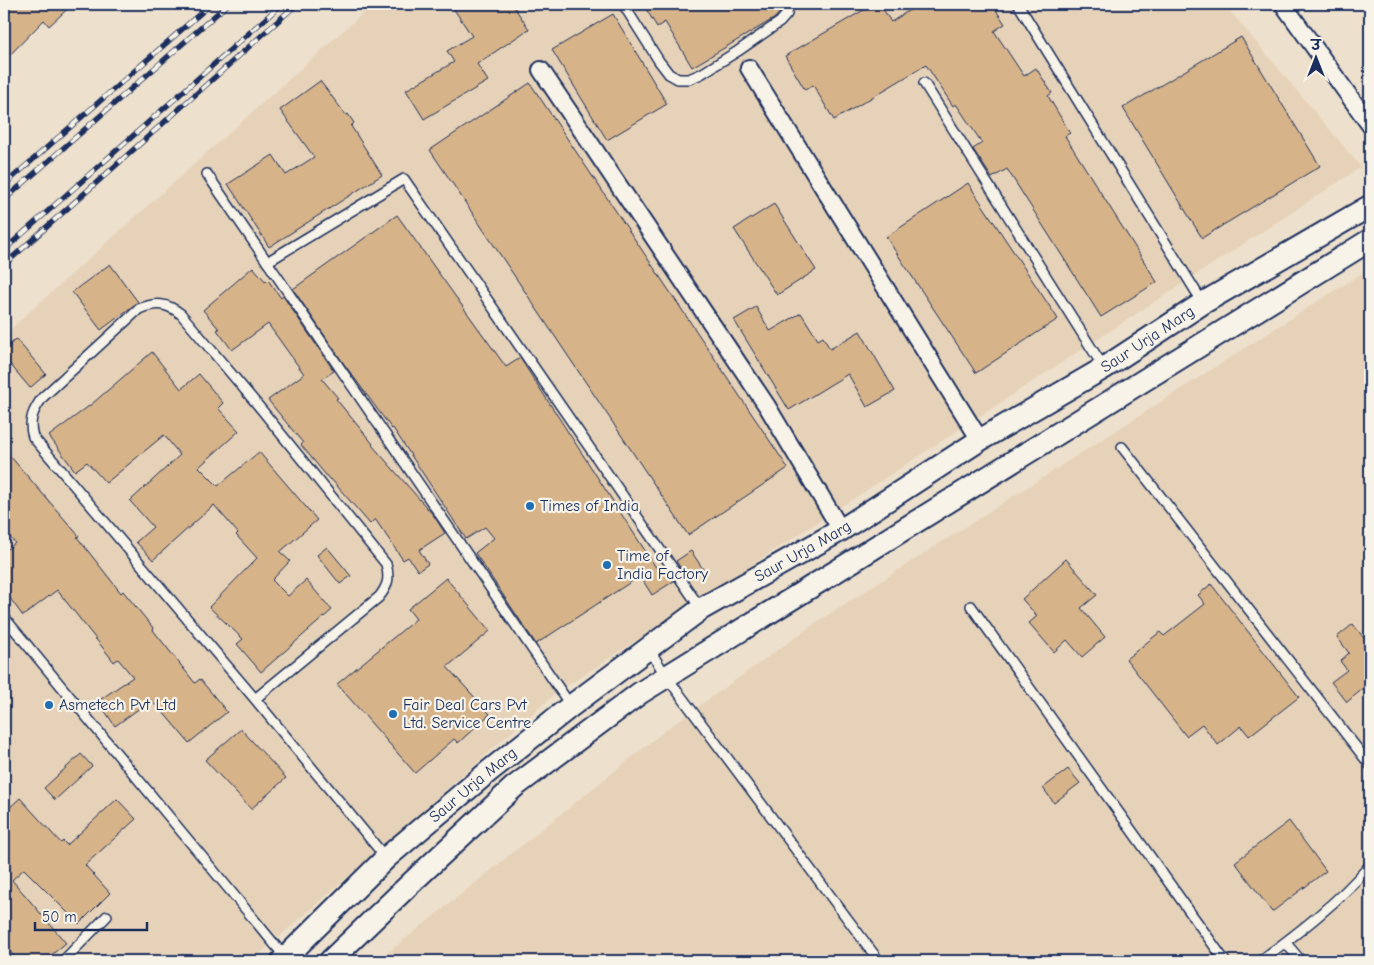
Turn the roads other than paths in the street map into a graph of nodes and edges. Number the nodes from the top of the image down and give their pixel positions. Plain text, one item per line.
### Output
1 (623, 4) edge
2 (788, 4) edge
3 (1018, 4) edge
4 (1283, 4) edge
5 (738, 51) junction
6 (749, 68) joint
7 (541, 70) dead end
8 (924, 83) dead end
9 (1370, 125) edge
10 (207, 174) dead end
11 (1370, 206) edge
12 (1370, 240) edge
13 (267, 262) junction
14 (1203, 303) junction
15 (1104, 368) junction
16 (980, 440) junction
17 (1122, 447) dead end
18 (841, 530) junction
19 (971, 606) dead end
20 (701, 609) junction
21 (4, 617) edge
22 (650, 649) junction
23 (666, 676) junction
24 (255, 698) junction
25 (571, 706) junction
26 (1370, 765) edge
27 (386, 858) junction
28 (1370, 865) edge
29 (107, 916) dead end
30 (1286, 943) junction
31 (284, 959) edge
32 (63, 961) edge
33 (330, 961) edge
34 (880, 961) edge
35 (1226, 961) edge
36 (1260, 961) edge
37 (1302, 961) edge

1 - 5 lane
2 - 5 lane
3 - 14 lane
4 - 9 street
5 - 6 lane
6 - 16 street
7 - 18 street
8 - 15 lane
10 - 13 lane
11 - 14 street, Saur Urja Marg
12 - 23 street, Saur Urja Marg
13 - 20 lane
13 - 25 lane
14 - 15 street, Saur Urja Marg
15 - 16 street, Saur Urja Marg
16 - 18 street, Saur Urja Marg
17 - 26 lane
18 - 20 street, Saur Urja Marg
19 - 35 lane
20 - 22 street, Saur Urja Marg
21 - 31 lane
22 - 23 lane
22 - 25 street, Saur Urja Marg
23 - 33 street, Saur Urja Marg
23 - 34 lane
24 - 24 lane
24 - 27 lane
25 - 27 street, Saur Urja Marg
27 - 31 street, Saur Urja Marg
28 - 30 lane
29 - 32 lane
30 - 36 lane
30 - 37 lane

